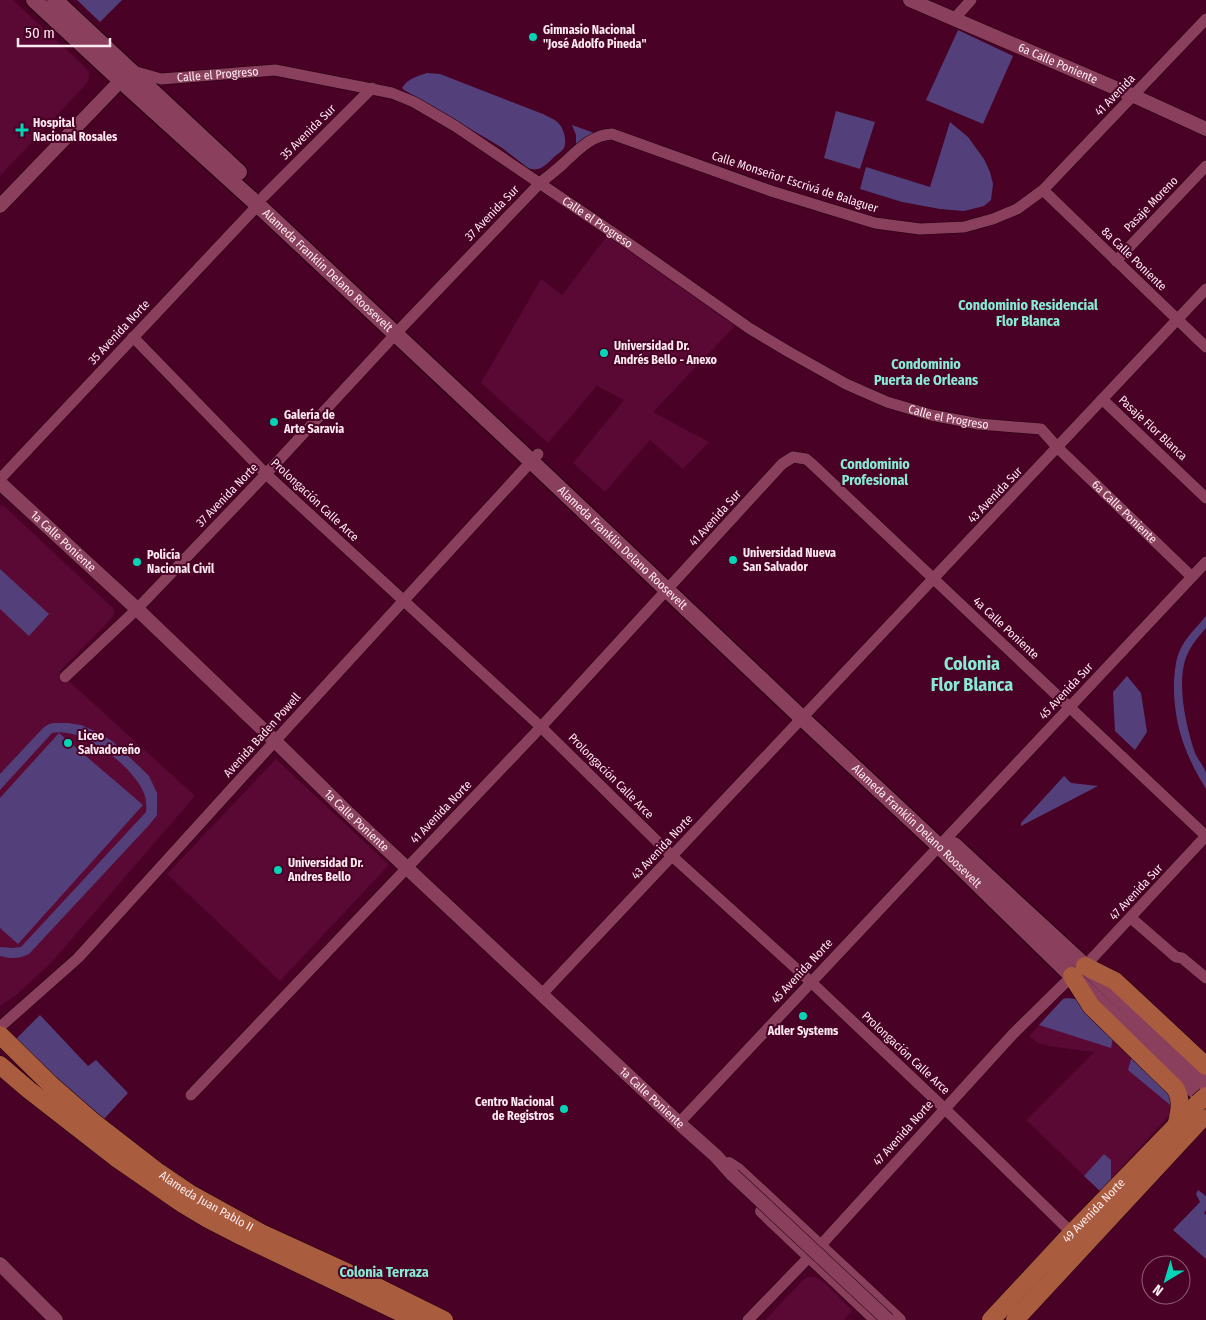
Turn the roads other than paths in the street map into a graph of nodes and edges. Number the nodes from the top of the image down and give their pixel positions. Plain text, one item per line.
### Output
1 (34, 0) edge
2 (55, 0) edge
3 (910, 0) edge
4 (970, 0) edge
5 (954, 19) junction
6 (1206, 19) edge
7 (125, 75) junction
8 (372, 88) junction
9 (1134, 96) junction
10 (1206, 129) edge
11 (612, 134) joint
12 (1206, 166) edge
13 (540, 183) junction
14 (1043, 190) junction
15 (261, 200) junction
16 (0, 206) edge
17 (974, 224) joint
18 (1116, 260) junction
19 (1206, 289) edge
20 (1177, 319) junction
21 (399, 330) junction
22 (133, 337) junction
23 (1206, 347) edge
24 (1102, 399) junction
25 (1058, 448) junction
26 (535, 457) junction
27 (782, 464) joint
28 (266, 474) junction
29 (0, 479) edge
30 (0, 483) edge
31 (1206, 498) edge
32 (1206, 562) edge
33 (1192, 577) junction
34 (934, 578) junction
35 (671, 586) junction
36 (404, 600) junction
37 (137, 609) junction
38 (65, 677) dead end
39 (1070, 707) junction
40 (806, 714) junction
41 (541, 727) junction
42 (275, 740) junction
43 (1206, 836) edge
44 (943, 842) junction
45 (672, 856) junction
46 (406, 868) junction
47 (1131, 918) junction
48 (1079, 971) junction
49 (1206, 978) edge
50 (811, 982) junction
51 (542, 994) junction
52 (0, 1027) edge
53 (0, 1035) edge
54 (1206, 1066) edge
55 (1, 1067) edge
56 (1206, 1081) edge
57 (191, 1095) dead end
58 (1204, 1104) edge
59 (944, 1108) junction
60 (679, 1123) junction
61 (1176, 1128) junction
62 (1206, 1131) edge
63 (716, 1156) junction
64 (1147, 1176) junction
65 (1072, 1233) junction
66 (820, 1246) junction
67 (810, 1256) junction
68 (0, 1264) edge
69 (864, 1287) junction
70 (854, 1298) junction
71 (56, 1320) edge
72 (416, 1320) edge
73 (444, 1320) edge
74 (748, 1320) edge
75 (878, 1320) edge
76 (888, 1320) edge
77 (899, 1320) edge
78 (991, 1320) edge
79 (1015, 1320) edge

1 - 7 main road, Alameda Franklin Delano Roosevelt
2 - 7 main road, Alameda Franklin Delano Roosevelt
3 - 5 street, 6a Calle Poniente
4 - 5 street
5 - 9 street, 6a Calle Poniente
6 - 9 street, 41 Avenida
7 - 8 street, Calle el Progreso
7 - 15 main road, Alameda Franklin Delano Roosevelt
7 - 16 street
8 - 13 street, Calle el Progreso
8 - 15 street, 35 Avenida Sur
9 - 10 street, 6a Calle Poniente
9 - 14 street, 41 Avenida
11 - 13 street, 37 Avenida Sur
11 - 17 street, Calle Monseñor Escrivá de Balaguer
12 - 18 street, Pasaje Moreno
13 - 21 street, 37 Avenida Sur
13 - 25 street, Calle el Progreso
14 - 17 street, 41 Avenida
14 - 18 street, 8a Calle Poniente
15 - 21 main road, Alameda Franklin Delano Roosevelt
15 - 22 street, 35 Avenida Norte
18 - 20 street, 8a Calle Poniente
19 - 20 street, 43 Avenida Sur
20 - 23 street, 8a Calle Poniente
20 - 24 street, 43 Avenida Sur
21 - 26 main road, Alameda Franklin Delano Roosevelt
21 - 28 street, 37 Avenida Norte
22 - 28 street, Prolongación Calle Arce
22 - 29 street, 35 Avenida Norte
24 - 25 street, 43 Avenida Sur
24 - 31 street, Pasaje Flor Blanca
25 - 33 street, 6a Calle Poniente
25 - 34 street, 43 Avenida Sur
26 - 35 main road, Alameda Franklin Delano Roosevelt
26 - 36 street, Avenida Baden Powell
27 - 34 street, 4a Calle Poniente
27 - 35 street, 41 Avenida Sur
28 - 36 street, Prolongación Calle Arce
28 - 37 street, 37 Avenida Norte
30 - 37 street, 1a Calle Poniente
32 - 33 street, 45 Avenida Sur
33 - 39 street, 45 Avenida Sur
34 - 39 street, 4a Calle Poniente
34 - 40 street, 43 Avenida Sur
35 - 40 main road, Alameda Franklin Delano Roosevelt
35 - 41 street, 41 Avenida Norte
36 - 41 street, Prolongación Calle Arce
36 - 42 street, Avenida Baden Powell
37 - 38 street, 37 Avenida Norte
37 - 42 street, 1a Calle Poniente
39 - 43 street, 4a Calle Poniente
39 - 44 street, 45 Avenida Sur
40 - 44 main road, Alameda Franklin Delano Roosevelt
40 - 45 street, 43 Avenida Norte
41 - 45 street, Prolongación Calle Arce
41 - 46 street, 41 Avenida Norte
42 - 46 street, 1a Calle Poniente
42 - 52 street, Avenida Baden Powell
43 - 47 street, 47 Avenida Sur
44 - 48 main road, Alameda Franklin Delano Roosevelt
44 - 50 street, 45 Avenida Norte
45 - 50 street, Prolongación Calle Arce
45 - 51 street, 43 Avenida Norte
46 - 51 street, 1a Calle Poniente
46 - 57 street, 41 Avenida Norte
47 - 48 street, 47 Avenida Sur
47 - 49 street
48 - 54 main road
48 - 56 main road, Alameda Franklin Delano Roosevelt
48 - 58 main road, Alameda Franklin Delano Roosevelt
48 - 59 street, 47 Avenida Norte
48 - 61 main road
50 - 59 street, Prolongación Calle Arce
50 - 60 street, 45 Avenida Norte
51 - 60 street, 1a Calle Poniente
53 - 73 main road, Alameda Juan Pablo II
55 - 72 main road, Alameda Juan Pablo II
58 - 61 main road, 49 Avenida Norte
58 - 64 main road, 49 Avenida Norte
59 - 65 street, Prolongación Calle Arce
59 - 66 street, 47 Avenida Norte
60 - 63 street, 1a Calle Poniente
61 - 65 main road, 49 Avenida Norte
62 - 64 main road
63 - 66 street, 1a Calle Poniente
63 - 67 street, 1a Calle Poniente
63 - 76 street, 1a Calle Poniente, bridge
64 - 79 main road, 49 Avenida Norte
65 - 78 main road, 49 Avenida Norte
66 - 69 street, 1a Calle Poniente
67 - 70 street, 1a Calle Poniente
67 - 74 street
68 - 71 street
69 - 70 street
69 - 77 street, 1a Calle Poniente
70 - 75 street, 1a Calle Poniente

